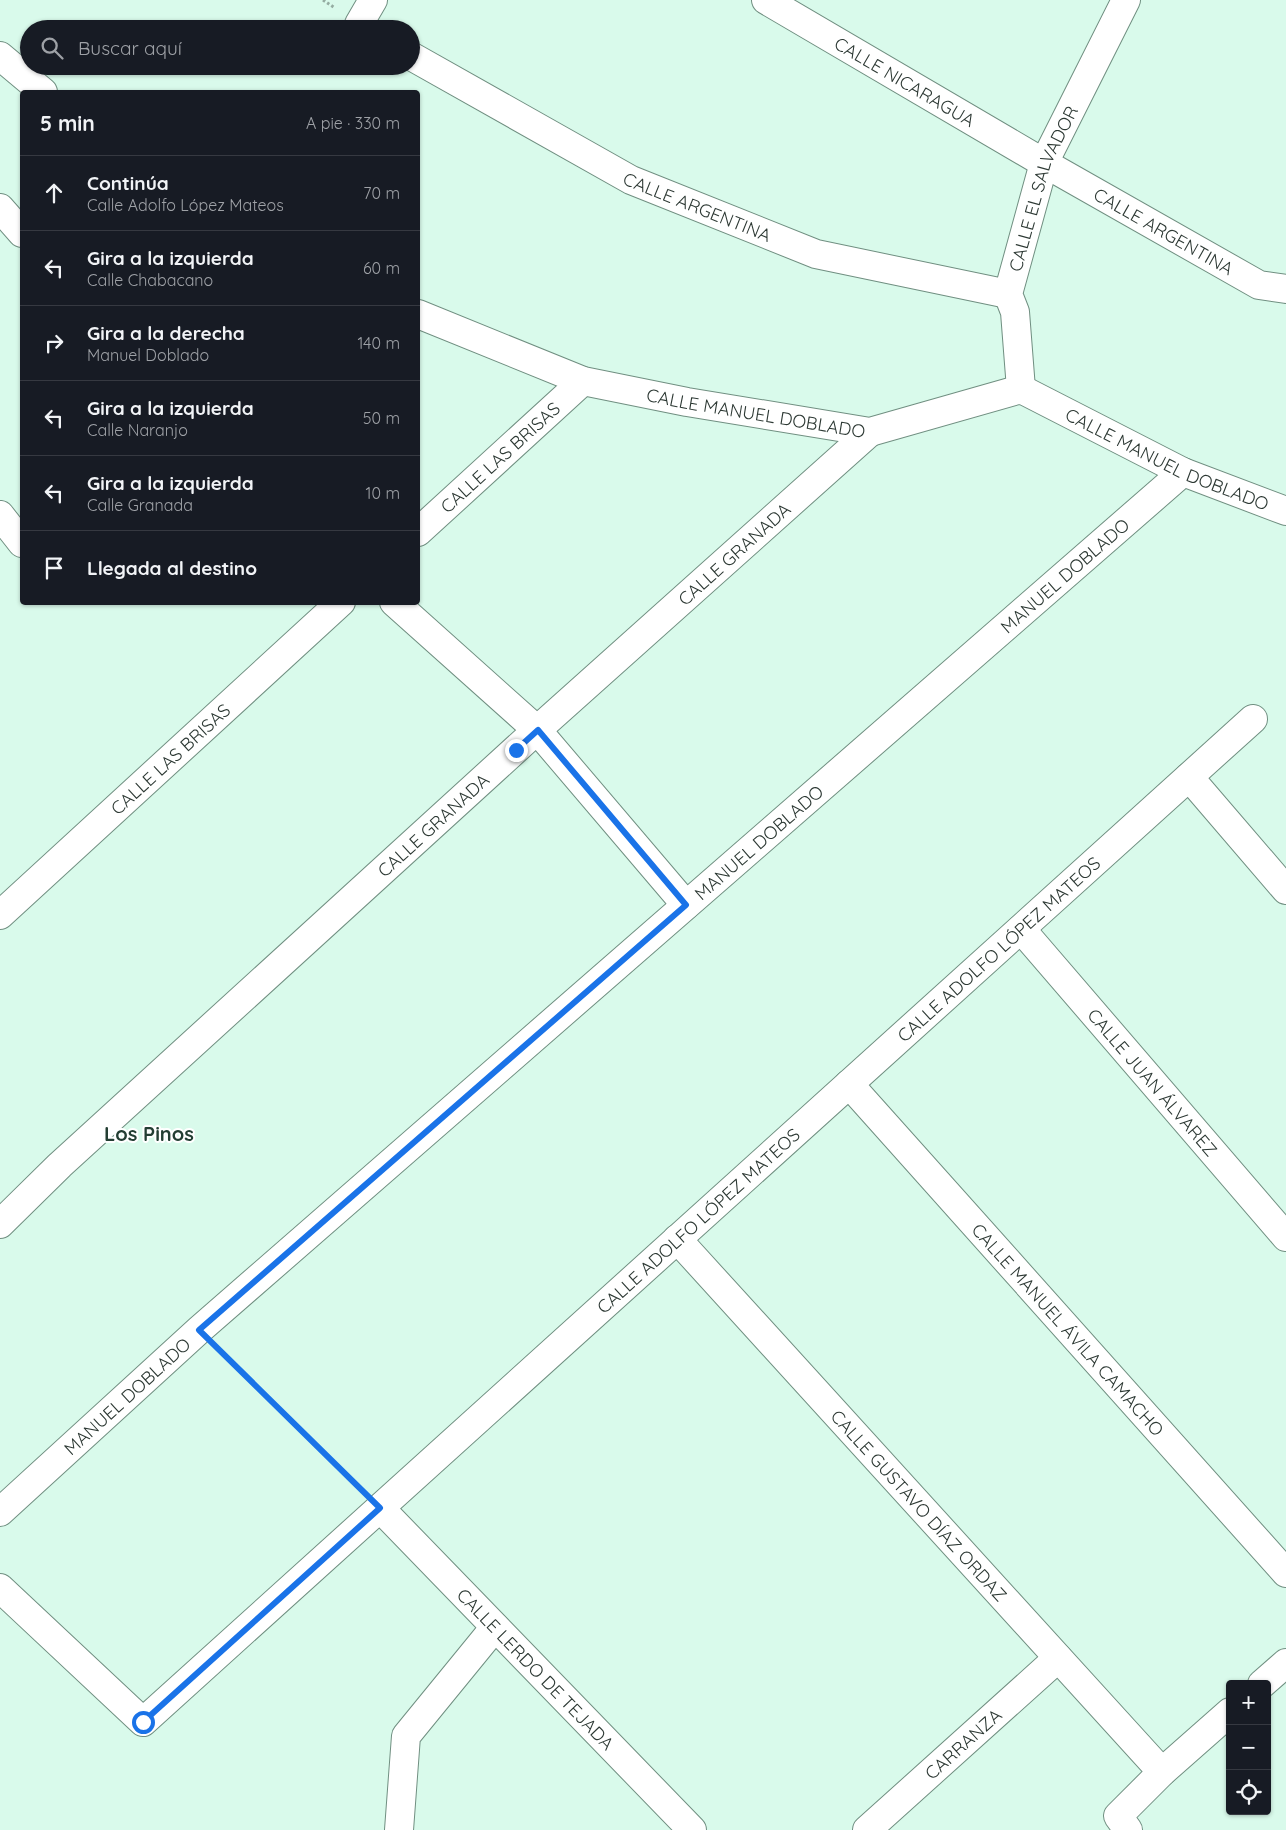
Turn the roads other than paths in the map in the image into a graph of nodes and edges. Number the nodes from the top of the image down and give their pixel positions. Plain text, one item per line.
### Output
1 (373, 0) edge
2 (766, 0) edge
3 (1126, 0) edge
4 (365, 20) edge
5 (0, 56) edge
6 (420, 61) edge
7 (20, 73) edge
8 (23, 75) edge
9 (41, 90) edge
10 (1044, 163) junction
11 (0, 208) edge
12 (20, 231) edge
13 (1286, 289) edge
14 (1011, 303) junction
15 (420, 315) edge
16 (1021, 380) junction
17 (583, 381) junction
18 (870, 432) junction
19 (1183, 472) junction
20 (1286, 512) edge
21 (0, 515) edge
22 (420, 530) edge
23 (20, 540) edge
24 (338, 605) edge
25 (397, 605) edge
26 (1253, 719) dead end
27 (538, 730) junction
28 (1189, 777) junction
29 (1286, 890) edge
30 (686, 905) junction
31 (0, 915) edge
32 (1021, 929) junction
33 (849, 1084) junction
34 (0, 1224) edge
35 (1286, 1237) edge
36 (677, 1239) junction
37 (380, 1508) junction
38 (0, 1512) edge
39 (1286, 1573) edge
40 (0, 1588) edge
41 (495, 1626) junction
42 (1058, 1658) junction
43 (1286, 1663) edge
44 (1267, 1680) edge
45 (1226, 1716) edge
46 (1162, 1772) junction
47 (1123, 1823) edge
48 (399, 1830) edge
49 (692, 1830) edge
50 (867, 1830) edge

1 - 4 street
2 - 10 street, CALLE NICARAGUA
3 - 10 street, CALLE EL SALVADOR
5 - 7 street
6 - 14 street, CALLE ARGENTINA
8 - 9 street
10 - 13 street, CALLE ARGENTINA
10 - 14 street, CALLE EL SALVADOR
11 - 12 street
14 - 16 street, CALLE EL SALVADOR
15 - 17 street, CALLE MANUEL DOBLADO
16 - 18 street, CALLE MANUEL DOBLADO
16 - 19 street, CALLE MANUEL DOBLADO
17 - 18 street, CALLE MANUEL DOBLADO
17 - 22 street, CALLE LAS BRISAS
18 - 27 street, CALLE GRANADA
19 - 20 street, CALLE MANUEL DOBLADO
19 - 30 street, MANUEL DOBLADO
21 - 23 street
24 - 31 street, CALLE LAS BRISAS
25 - 27 street
26 - 28 street, CALLE ADOLFO LÓPEZ MATEOS
27 - 30 street
27 - 34 street, CALLE GRANADA
28 - 29 street
28 - 32 street, CALLE ADOLFO LÓPEZ MATEOS
30 - 38 street, MANUEL DOBLADO
32 - 33 street, CALLE ADOLFO LÓPEZ MATEOS
32 - 35 street, CALLE JUAN ÁLVAREZ
33 - 36 street, CALLE ADOLFO LÓPEZ MATEOS
33 - 39 street, CALLE MANUEL ÁVILA CAMACHO
36 - 37 street, CALLE ADOLFO LÓPEZ MATEOS
36 - 42 street, CALLE GUSTAVO DÍAZ ORDAZ
37 - 40 street, CALLE ADOLFO LÓPEZ MATEOS
37 - 41 street, CALLE LERDO DE TEJADA
41 - 48 street
41 - 49 street, CALLE LERDO DE TEJADA
42 - 46 street, CALLE GUSTAVO DÍAZ ORDAZ
42 - 50 street, CARRANZA
43 - 44 street
45 - 46 street
46 - 47 street

